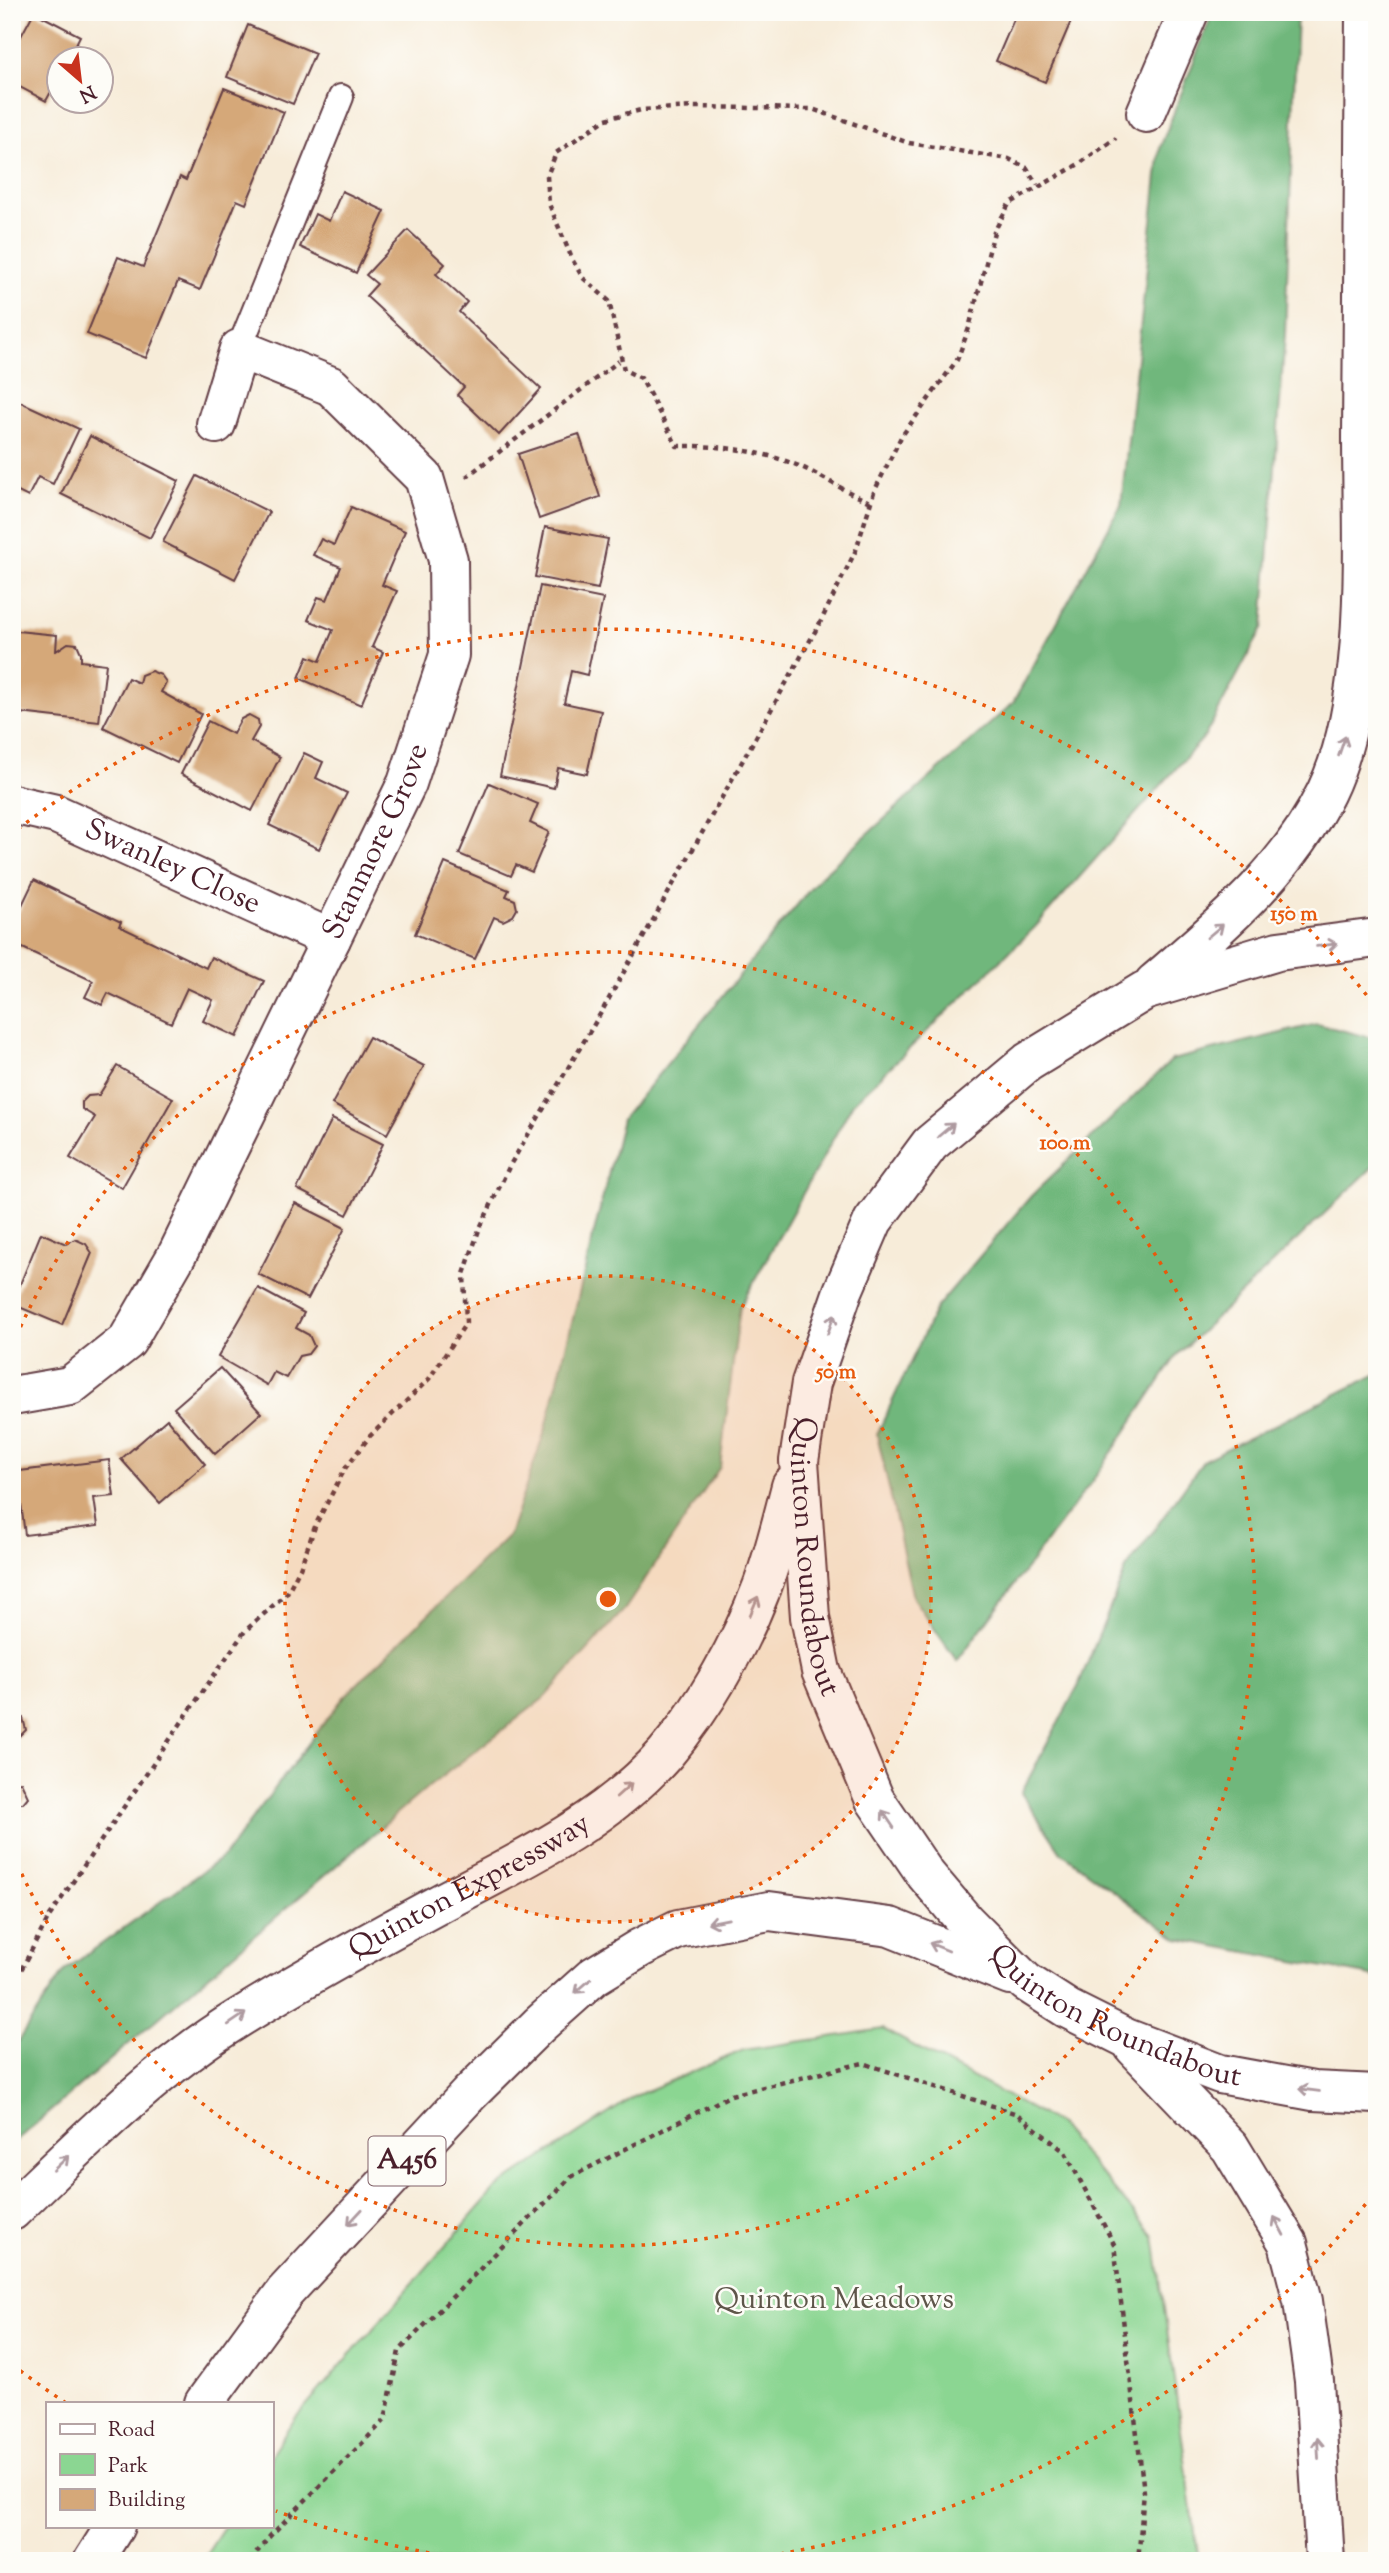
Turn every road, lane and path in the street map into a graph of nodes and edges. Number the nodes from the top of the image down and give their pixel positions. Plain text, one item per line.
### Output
1 (1189, 12) edge
2 (1365, 12) edge
3 (341, 97) dead end
4 (1146, 113) joint
5 (1037, 185) junction
6 (239, 349) junction
7 (619, 361) junction
8 (216, 424) dead end
9 (870, 502) junction
10 (432, 503) junction
11 (12, 804) edge
12 (1377, 938) edge
13 (331, 939) junction
14 (1144, 991) junction
15 (12, 1396) edge
16 (799, 1461) junction
17 (1026, 1982) junction
18 (12, 1987) edge
19 (1126, 2038) junction
20 (1377, 2094) edge
21 (12, 2211) edge
22 (205, 2402) edge
23 (114, 2528) edge
24 (93, 2561) edge
25 (250, 2561) edge
26 (1138, 2561) edge
27 (1325, 2561) edge

1 - 4 main road
14 -> 2 main road
3 - 6 lane
4 - 5 path
5 - 7 path
5 - 9 path
6 - 8 main road
6 - 10 main road, Stanmore Grove
7 - 9 path
7 - 10 path
9 - 18 path
10 - 13 main road, Stanmore Grove
11 - 13 main road, Swanley Close
14 -> 12 main road, Quinton Roundabout
13 - 15 main road, Stanmore Grove
16 -> 14 main road, Quinton Roundabout
17 -> 16 main road, Quinton Roundabout
21 -> 16 main road, Quinton Expressway
17 - 19 main road, Quinton Roundabout
17 -> 22 main road, A456
20 -> 19 main road, Quinton Roundabout
27 -> 19 main road
23 - 24 main road
25 - 26 path

